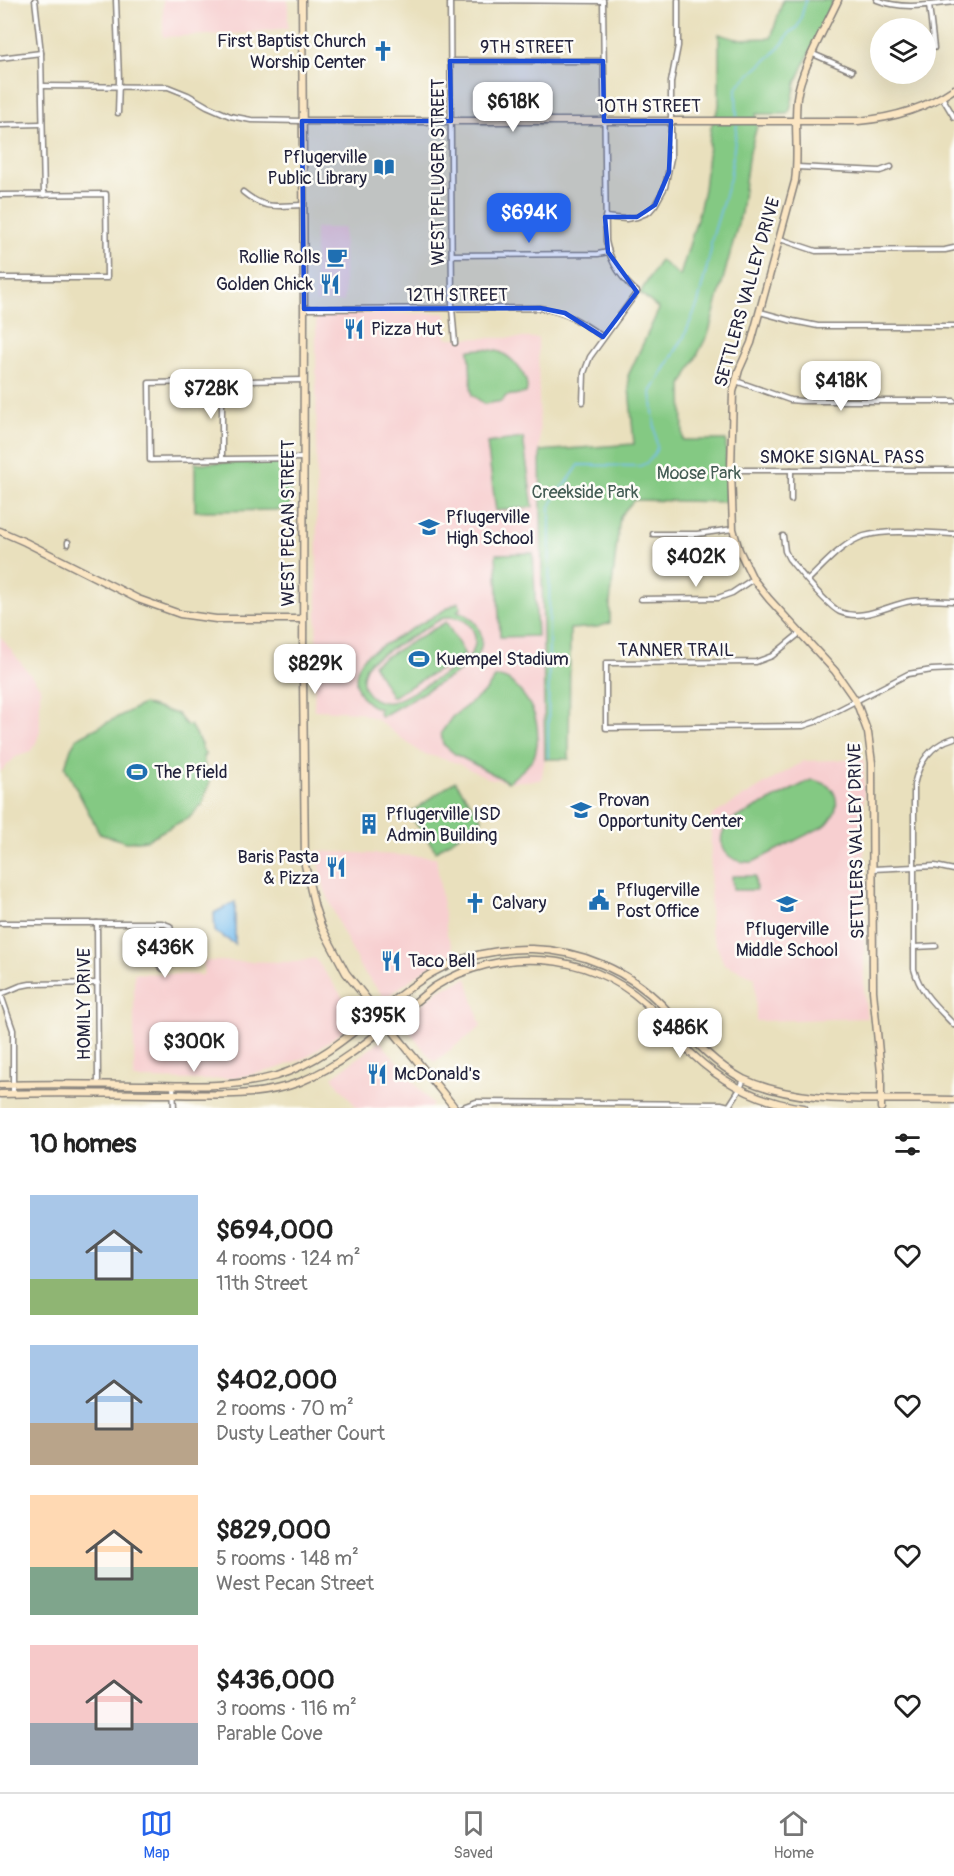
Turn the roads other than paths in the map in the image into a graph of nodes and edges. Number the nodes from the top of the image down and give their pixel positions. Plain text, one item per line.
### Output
1 (35, 0) edge
2 (116, 0) edge
3 (302, 0) edge
4 (450, 0) edge
5 (603, 0) edge
6 (678, 0) edge
7 (838, 0) edge
8 (877, 0) edge
9 (954, 2) edge
10 (929, 5) junction
11 (931, 18) edge
12 (41, 53) junction
13 (813, 54) junction
14 (0, 58) edge
15 (450, 61) junction
16 (603, 61) junction
17 (852, 71) dead end
18 (119, 86) junction
19 (42, 87) junction
20 (954, 89) edge
21 (942, 97) junction
22 (118, 113) dead end
23 (954, 117) edge
24 (796, 120) junction
25 (302, 121) junction
26 (451, 121) junction
27 (604, 121) junction
28 (671, 121) junction
29 (41, 124) junction
30 (0, 125) edge
31 (797, 167) junction
32 (891, 167) dead end
33 (243, 192) dead end
34 (0, 195) edge
35 (44, 195) junction
36 (302, 205) junction
37 (605, 217) junction
38 (780, 239) junction
39 (954, 248) edge
40 (608, 252) junction
41 (452, 255) junction
42 (0, 278) edge
43 (452, 308) junction
44 (303, 309) junction
45 (760, 312) junction
46 (954, 326) edge
47 (603, 338) junction
48 (455, 343) dead end
49 (303, 380) junction
50 (735, 380) junction
51 (222, 382) junction
52 (954, 401) edge
53 (583, 402) dead end
54 (303, 458) junction
55 (222, 459) junction
56 (731, 470) junction
57 (791, 470) junction
58 (954, 470) edge
59 (791, 500) dead end
60 (734, 529) junction
61 (0, 531) edge
62 (653, 534) dead end
63 (954, 534) edge
64 (783, 536) dead end
65 (753, 579) junction
66 (808, 580) junction
67 (641, 599) dead end
68 (954, 601) edge
69 (303, 619) junction
70 (800, 633) junction
71 (954, 669) edge
72 (856, 700) junction
73 (954, 738) edge
74 (914, 867) junction
75 (873, 869) junction
76 (954, 870) edge
77 (0, 923) edge
78 (97, 923) junction
79 (157, 923) junction
80 (157, 945) junction
81 (171, 945) junction
82 (936, 946) dead end
83 (914, 947) junction
84 (570, 953) junction
85 (455, 962) junction
86 (567, 964) junction
87 (461, 972) junction
88 (98, 983) junction
89 (640, 986) junction
90 (0, 993) edge
91 (634, 994) junction
92 (378, 1014) junction
93 (675, 1019) junction
94 (954, 1024) edge
95 (387, 1025) junction
96 (666, 1026) junction
97 (274, 1076) junction
98 (744, 1079) junction
99 (13, 1084) junction
100 (0, 1085) edge
101 (98, 1085) junction
102 (173, 1085) junction
103 (277, 1088) junction
104 (740, 1089) junction
105 (0, 1094) edge
106 (13, 1094) junction
107 (174, 1094) junction
108 (881, 1098) junction
109 (954, 1100) edge
110 (174, 1108) edge
111 (454, 1108) edge
112 (460, 1108) edge
113 (804, 1108) edge
114 (881, 1108) edge

1 - 12 street
2 - 18 street
3 - 25 main road, WEST PECAN STREET
4 - 5 street
4 - 15 street, WEST PFLUGER STREET
5 - 16 street
6 - 28 street
7 - 13 main road, SETTLERS VALLEY DRIVE
8 - 10 street
9 - 10 street
10 - 11 street
12 - 14 street
12 - 19 street
13 - 17 street
13 - 24 main road, SETTLERS VALLEY DRIVE
15 - 16 street, 9TH STREET
15 - 26 street, WEST PFLUGER STREET
16 - 27 street
18 - 19 street
18 - 22 street
18 - 25 street
19 - 29 street
20 - 21 main road, 10TH STREET
21 - 23 street
21 - 24 main road, 10TH STREET
24 - 28 main road, 10TH STREET
24 - 31 main road, SETTLERS VALLEY DRIVE
25 - 26 main road, 10TH STREET
25 - 36 main road, WEST PECAN STREET
26 - 27 main road, 10TH STREET
26 - 41 street, WEST PFLUGER STREET
27 - 28 main road, 10TH STREET
27 - 37 street
28 - 37 street
29 - 30 street
29 - 35 street
31 - 32 street
31 - 38 main road, SETTLERS VALLEY DRIVE
33 - 36 street
34 - 35 street
35 - 42 street
36 - 44 main road, WEST PECAN STREET
37 - 40 street
38 - 39 street
38 - 45 main road, SETTLERS VALLEY DRIVE
40 - 41 street
40 - 47 street
41 - 43 street, WEST PFLUGER STREET
43 - 44 street, 12TH STREET
43 - 47 street, 12TH STREET
43 - 48 street, WEST PFLUGER STREET
44 - 49 main road, WEST PECAN STREET
45 - 46 street
45 - 50 main road, SETTLERS VALLEY DRIVE
47 - 53 street
49 - 51 street
49 - 54 main road, WEST PECAN STREET
50 - 52 street
50 - 56 main road, SETTLERS VALLEY DRIVE
51 - 55 street
51 - 55 street
54 - 55 street
54 - 69 main road, WEST PECAN STREET
56 - 57 street, SMOKE SIGNAL PASS
56 - 60 main road, SETTLERS VALLEY DRIVE
57 - 58 street, SMOKE SIGNAL PASS
57 - 59 street
60 - 62 street
60 - 65 main road, SETTLERS VALLEY DRIVE
61 - 69 main road
63 - 66 street
64 - 66 street
65 - 67 street
65 - 70 main road, SETTLERS VALLEY DRIVE
66 - 68 street
69 - 92 main road, WEST PECAN STREET
70 - 72 main road, SETTLERS VALLEY DRIVE
70 - 72 street, TANNER TRAIL
71 - 72 street
72 - 75 main road, SETTLERS VALLEY DRIVE
73 - 74 street
74 - 75 street
74 - 76 street
74 - 83 street
75 - 108 main road, SETTLERS VALLEY DRIVE
77 - 78 street
78 - 79 street
78 - 88 street, HOMILY DRIVE
79 - 80 street
79 - 81 street
80 - 81 street
80 - 81 street
82 - 83 street
83 - 94 street
84 - 85 main road
84 - 86 main road
84 - 89 main road
85 - 87 main road
85 - 92 main road
86 - 87 main road
86 - 91 main road
87 - 95 main road
88 - 90 street
88 - 101 street, HOMILY DRIVE
89 - 91 main road
89 - 93 main road
90 - 99 street
91 - 96 main road
92 - 95 main road, WEST PECAN STREET
92 - 97 main road
93 - 96 main road
93 - 98 main road
95 - 103 main road
95 - 111 main road, WEST PECAN STREET
96 - 104 main road
97 - 102 main road
97 - 103 main road
98 - 104 street
98 - 108 main road
99 - 100 main road
99 - 101 main road
99 - 106 street
101 - 102 main road
102 - 107 street
103 - 107 main road
104 - 112 street
104 - 113 main road
105 - 106 main road
106 - 107 main road
107 - 110 street
108 - 109 main road
108 - 114 main road, SETTLERS VALLEY DRIVE

